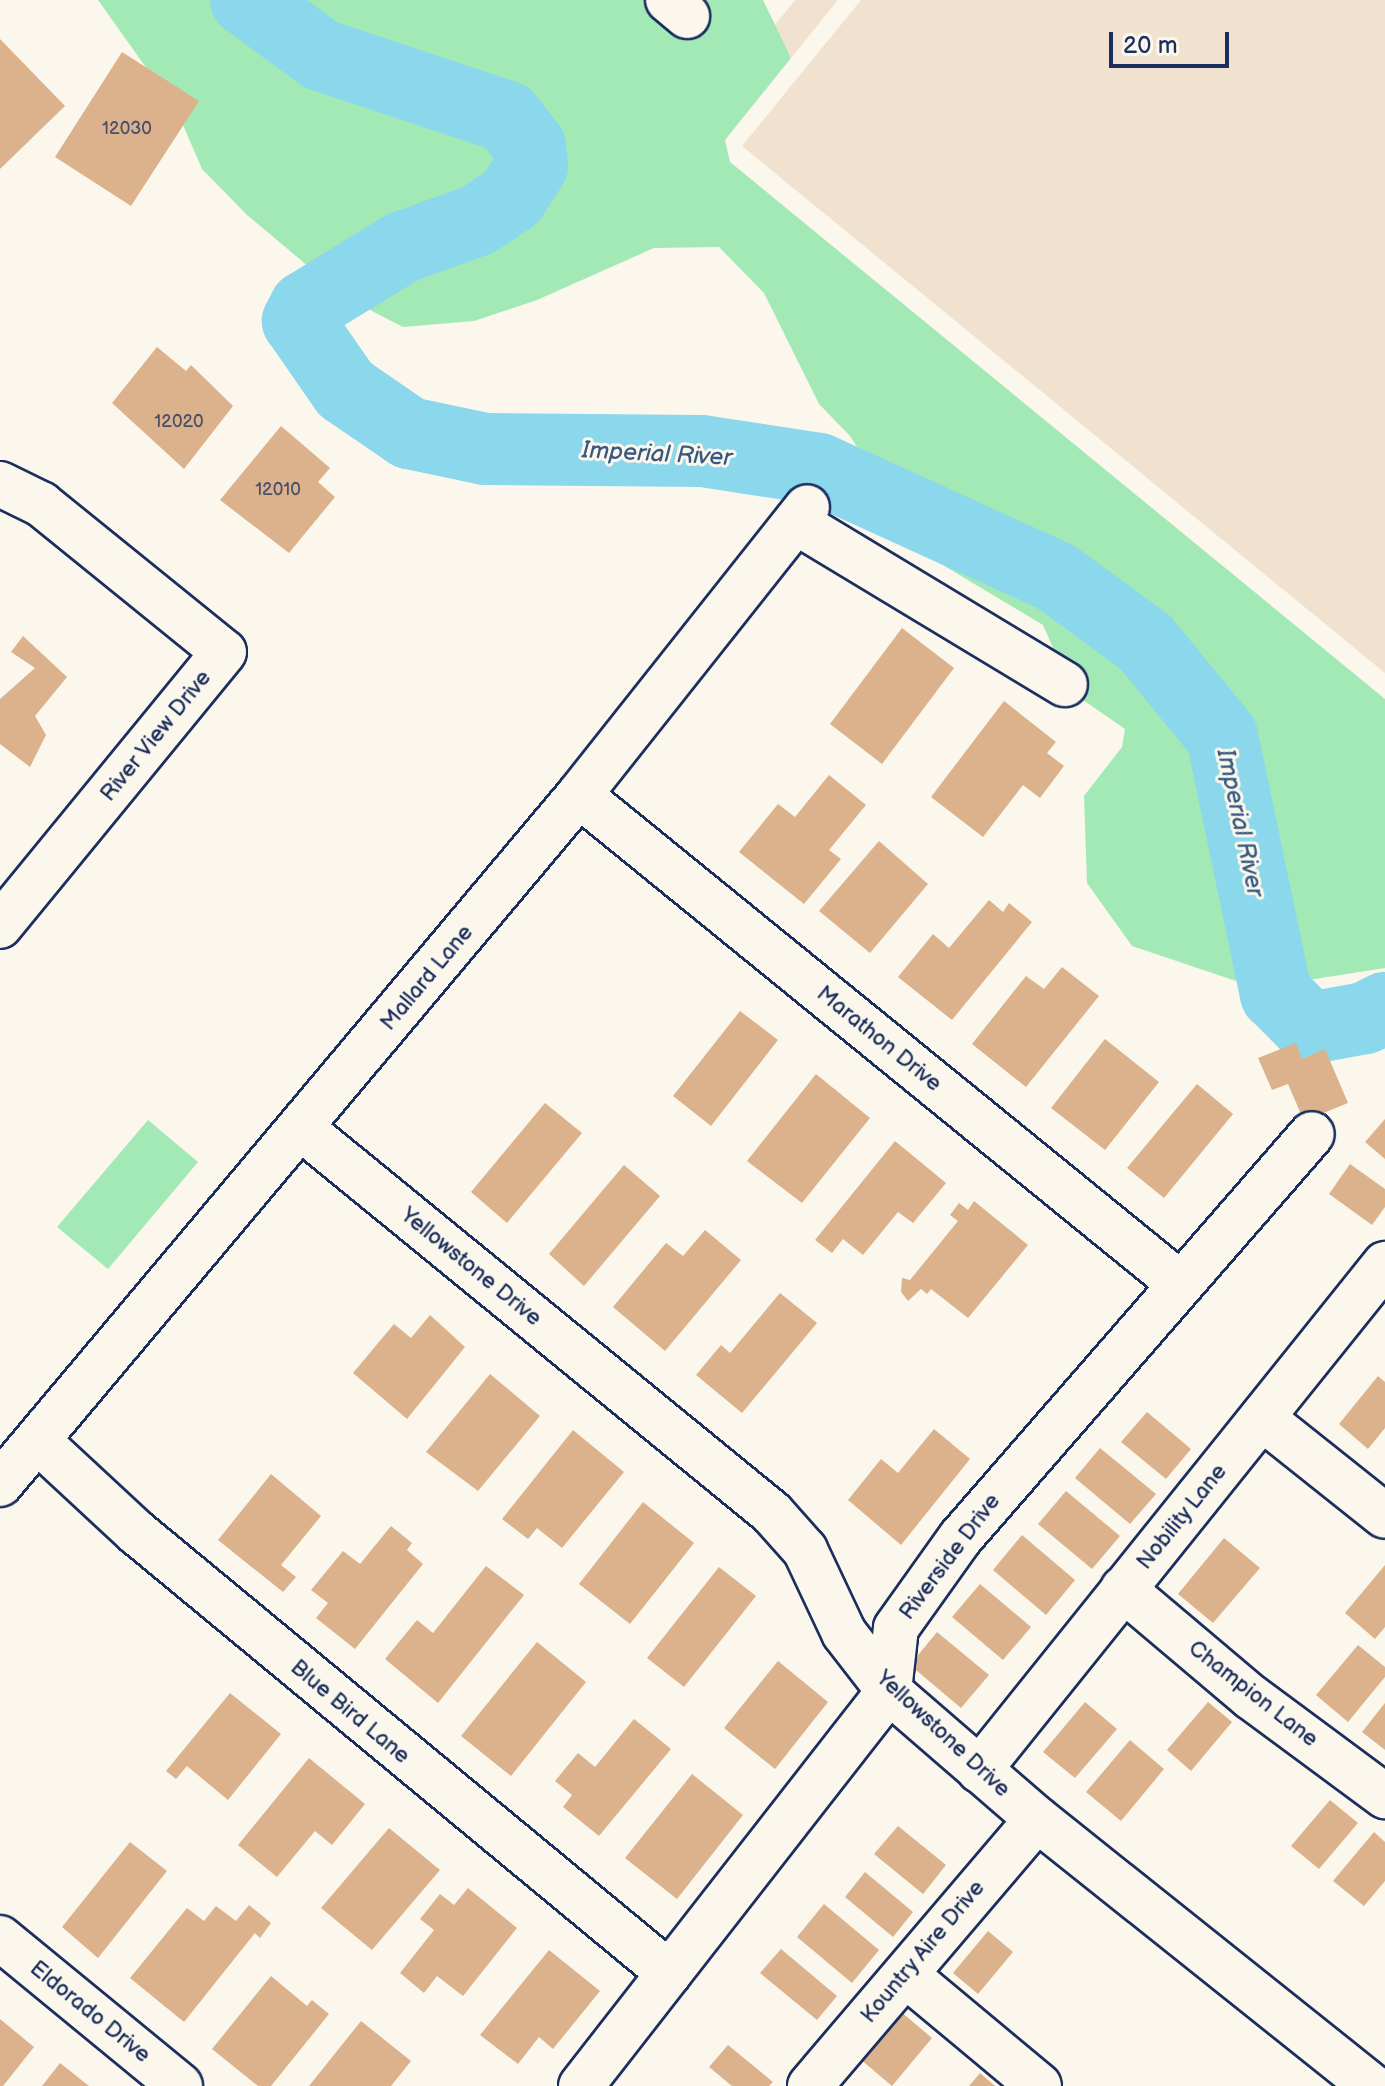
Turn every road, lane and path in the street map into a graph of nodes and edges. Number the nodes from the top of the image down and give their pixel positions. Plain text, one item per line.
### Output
1 (0, 484) edge
2 (1065, 684) dead end
3 (579, 795) junction
4 (0, 926) edge
5 (301, 1128) junction
6 (1312, 1134) dead end
7 (1385, 1264) edge
8 (1179, 1283) junction
9 (1262, 1418) junction
10 (38, 1441) junction
11 (0, 1484) edge
12 (1385, 1516) edge
13 (1123, 1589) junction
14 (889, 1691) junction
15 (979, 1770) junction
16 (1385, 1796) edge
17 (1037, 1819) junction
18 (0, 1938) edge
19 (669, 1973) junction
20 (906, 1975) junction
21 (180, 2086) edge
22 (581, 2086) edge
23 (810, 2086) edge
24 (1039, 2086) edge
25 (1372, 2086) edge

1 - 4 street, River View Drive
2 - 3 street, Mallard Lane
3 - 5 street, Mallard Lane
3 - 8 street, Marathon Drive
5 - 10 street, Mallard Lane
5 - 14 street, Yellowstone Drive
6 - 8 street, Riverside Drive
7 - 9 street, Nobility Lane
8 - 14 street, Riverside Drive
9 - 12 street
9 - 13 street, Nobility Lane
10 - 11 street, Mallard Lane
10 - 19 street, Blue Bird Lane
13 - 15 street, Nobility Lane
13 - 16 street, Champion Lane
14 - 15 street, Yellowstone Drive
14 - 19 street
15 - 17 street, Yellowstone Drive
17 - 20 street, Kountry Aire Drive
17 - 25 street, Yellowstone Drive
18 - 21 street, Eldorado Drive
19 - 22 street
20 - 23 street, Kountry Aire Drive
20 - 24 street

